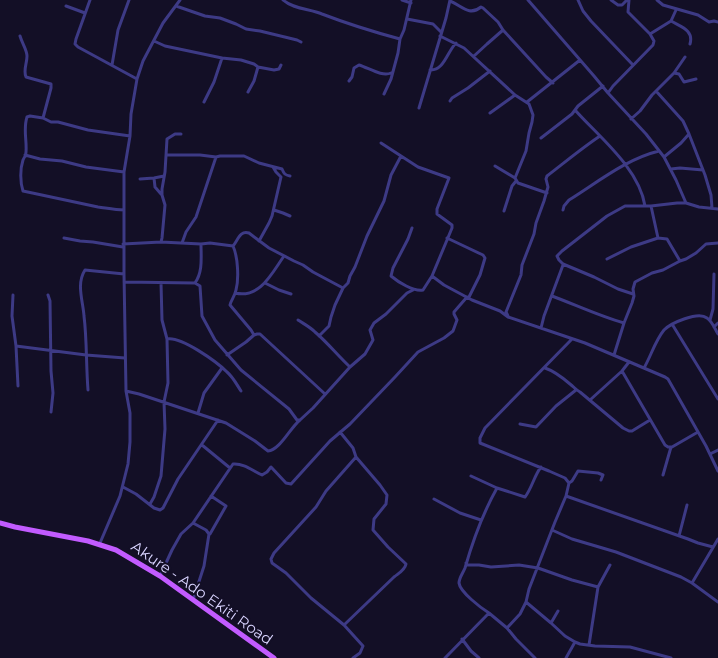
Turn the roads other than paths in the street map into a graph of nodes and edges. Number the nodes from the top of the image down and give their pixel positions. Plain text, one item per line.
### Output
1 (90, 0) edge
2 (129, 0) edge
3 (180, 0) edge
4 (282, 0) edge
5 (402, 0) edge
6 (528, 0) edge
7 (578, 0) edge
8 (611, 0) edge
9 (628, 0) edge
10 (657, 0) edge
11 (450, 1) edge
12 (411, 2) edge
13 (66, 6) dead end
14 (176, 6) junction
15 (676, 10) junction
16 (85, 13) junction
17 (407, 19) junction
18 (670, 21) junction
19 (718, 22) edge
20 (503, 30) junction
21 (440, 34) junction
22 (650, 34) junction
23 (20, 36) dead end
24 (400, 40) junction
25 (154, 41) junction
26 (301, 42) dead end
27 (456, 43) junction
28 (690, 44) dead end
29 (474, 56) junction
30 (685, 57) dead end
31 (222, 58) junction
32 (580, 60) junction
33 (112, 65) junction
34 (281, 65) dead end
35 (633, 65) junction
36 (258, 67) junction
37 (430, 70) junction
38 (490, 70) junction
39 (392, 73) junction
40 (674, 73) junction
41 (137, 79) junction
42 (696, 79) dead end
43 (349, 81) dead end
44 (553, 83) junction
45 (603, 86) junction
46 (656, 91) junction
47 (248, 92) dead end
48 (608, 93) junction
49 (384, 94) dead end
50 (515, 95) junction
51 (450, 101) dead end
52 (204, 102) dead end
53 (526, 102) junction
54 (419, 108) dead end
55 (575, 110) junction
56 (490, 113) dead end
57 (43, 118) junction
58 (631, 119) junction
59 (181, 134) dead end
60 (689, 134) junction
61 (130, 136) junction
62 (600, 136) junction
63 (541, 138) dead end
64 (381, 143) dead end
65 (659, 151) junction
66 (26, 155) junction
67 (166, 156) junction
68 (401, 156) junction
69 (216, 157) junction
70 (664, 157) junction
71 (626, 164) junction
72 (273, 166) junction
73 (495, 166) dead end
74 (671, 169) junction
75 (703, 170) junction
76 (124, 172) junction
77 (164, 176) junction
78 (290, 176) dead end
79 (154, 178) junction
80 (140, 179) dead end
81 (515, 179) junction
82 (547, 193) junction
83 (162, 195) junction
84 (686, 203) junction
85 (645, 206) junction
86 (651, 206) junction
87 (712, 208) junction
88 (718, 209) edge
89 (124, 210) junction
90 (274, 210) junction
91 (562, 210) dead end
92 (504, 211) dead end
93 (290, 216) dead end
94 (412, 228) dead end
95 (64, 238) dead end
96 (447, 238) junction
97 (658, 238) junction
98 (259, 241) junction
99 (161, 242) junction
100 (182, 243) junction
101 (718, 243) edge
102 (201, 244) junction
103 (123, 246) junction
104 (233, 246) junction
105 (284, 256) junction
106 (607, 259) dead end
107 (680, 261) junction
108 (563, 264) junction
109 (124, 274) junction
110 (714, 274) dead end
111 (432, 276) junction
112 (124, 282) junction
113 (161, 283) junction
114 (195, 283) junction
115 (265, 283) junction
116 (343, 288) junction
117 (633, 289) junction
118 (413, 290) junction
119 (236, 293) junction
120 (627, 293) junction
121 (291, 294) dead end
122 (633, 294) junction
123 (13, 295) dead end
124 (48, 295) dead end
125 (552, 296) junction
126 (468, 297) junction
127 (508, 317) junction
128 (298, 320) dead end
129 (710, 320) junction
130 (624, 323) junction
131 (718, 323) edge
132 (672, 324) junction
133 (714, 327) junction
134 (541, 328) junction
135 (718, 334) edge
136 (254, 335) junction
137 (319, 336) junction
138 (167, 339) junction
139 (572, 339) junction
140 (16, 346) junction
141 (51, 350) junction
142 (86, 355) junction
143 (227, 355) junction
144 (614, 355) junction
145 (125, 358) junction
146 (630, 362) junction
147 (350, 367) junction
148 (222, 368) junction
149 (545, 368) junction
150 (644, 368) junction
151 (622, 371) junction
152 (18, 386) dead end
153 (88, 390) dead end
154 (576, 390) junction
155 (126, 391) junction
156 (241, 391) dead end
157 (325, 394) junction
158 (718, 399) edge
159 (590, 400) junction
160 (164, 402) junction
161 (51, 412) dead end
162 (198, 413) junction
163 (218, 420) junction
164 (300, 420) junction
165 (650, 420) junction
166 (520, 424) dead end
167 (340, 432) junction
168 (698, 432) junction
169 (202, 445) junction
170 (672, 447) junction
171 (718, 450) edge
172 (710, 454) junction
173 (356, 458) junction
174 (541, 467) junction
175 (230, 468) junction
176 (718, 471) edge
177 (662, 475) dead end
178 (471, 476) dead end
179 (601, 480) dead end
180 (569, 483) junction
181 (123, 487) junction
182 (497, 488) junction
183 (211, 496) junction
184 (566, 496) junction
185 (434, 499) dead end
186 (150, 504) junction
187 (687, 505) dead end
188 (481, 520) junction
189 (0, 523) edge
190 (193, 523) junction
191 (552, 530) junction
192 (210, 534) junction
193 (679, 536) junction
194 (718, 539) edge
195 (100, 544) junction
196 (713, 547) junction
197 (466, 563) junction
198 (610, 565) dead end
199 (538, 568) junction
200 (160, 576) junction
201 (692, 583) junction
202 (598, 587) junction
203 (193, 600) junction
204 (526, 602) junction
205 (718, 602) edge
206 (558, 611) dead end
207 (489, 613) junction
208 (551, 623) junction
209 (344, 625) junction
210 (507, 628) junction
211 (462, 640) junction
212 (575, 642) junction
213 (589, 645) junction
214 (274, 658) edge
215 (353, 658) edge
216 (445, 658) edge
217 (479, 658) edge
218 (535, 658) edge
219 (566, 658) edge
220 (671, 658) edge

1 - 16 street
2 - 33 street
3 - 14 street
4 - 24 street
5 - 12 street
6 - 32 street
7 - 35 street
8 - 9 street
9 - 22 street
10 - 15 street
11 - 20 street
11 - 21 street
12 - 17 street
13 - 16 street
14 - 25 street
14 - 26 street
15 - 18 street
15 - 19 street
16 - 33 street
17 - 21 street
17 - 24 street
18 - 22 street
18 - 28 street
20 - 29 street
20 - 44 street
21 - 27 street
21 - 37 street
22 - 35 street
23 - 57 street
24 - 39 street
25 - 31 street
25 - 41 street
27 - 29 street
27 - 37 street
29 - 38 street
30 - 40 street
31 - 36 street
31 - 52 street
32 - 44 street
32 - 45 street
33 - 41 street
34 - 36 street
35 - 48 street
36 - 47 street
37 - 54 street
38 - 50 street
38 - 51 street
39 - 43 street
39 - 49 street
40 - 42 street
40 - 46 street
41 - 61 street
44 - 53 street
45 - 48 street
45 - 55 street
46 - 58 street
46 - 60 street
48 - 58 street
50 - 53 street
50 - 56 street
53 - 81 street
55 - 62 street
55 - 63 street
57 - 61 street
57 - 66 street
58 - 65 street
59 - 67 street
60 - 70 street
60 - 75 street
61 - 76 street
62 - 71 street
62 - 82 street
64 - 68 street
65 - 70 street
65 - 71 street
66 - 76 street
66 - 89 street
67 - 69 street
67 - 77 street
68 - 96 street
68 - 116 street
69 - 72 street
69 - 100 street
70 - 74 street
71 - 85 street
71 - 91 street
72 - 78 street
72 - 90 street
73 - 81 street
74 - 75 street
74 - 84 street
75 - 87 street
76 - 89 street
77 - 79 street
77 - 83 street
79 - 80 street
79 - 83 street
81 - 82 street
81 - 92 street
82 - 127 street
83 - 99 street
84 - 86 street
84 - 87 street
85 - 86 street
85 - 108 street
86 - 97 street
87 - 88 street
89 - 103 street
90 - 93 street
90 - 98 street
94 - 118 street
95 - 103 street
96 - 111 street
96 - 126 street
97 - 106 street
97 - 107 street
98 - 104 street
98 - 105 street
99 - 100 street
99 - 103 street
100 - 102 street
101 - 107 street
102 - 104 street
102 - 114 street
103 - 109 street
104 - 119 street
105 - 115 street
105 - 116 street
107 - 117 street
108 - 120 street
108 - 125 street
109 - 112 street
109 - 142 street
110 - 129 street
111 - 118 street
111 - 126 street
112 - 113 street
112 - 145 street
113 - 114 street
113 - 138 street
114 - 143 street
115 - 119 street
115 - 121 street
116 - 137 street
117 - 120 street
117 - 122 street
118 - 147 street
119 - 136 street
120 - 122 street
122 - 130 street
123 - 140 street
124 - 141 street
125 - 130 street
125 - 134 street
126 - 127 street
126 - 167 street
127 - 134 street
128 - 137 street
129 - 132 street
129 - 133 street
130 - 144 street
131 - 133 street
132 - 150 street
132 - 158 street
133 - 135 street
134 - 139 street
136 - 143 street
136 - 157 street
137 - 147 street
138 - 148 street
138 - 160 street
139 - 144 street
139 - 149 street
140 - 141 street
140 - 152 street
141 - 142 street
141 - 161 street
142 - 145 street
142 - 153 street
143 - 164 street
144 - 146 street
145 - 155 street
146 - 150 street
146 - 151 street
147 - 157 street
148 - 156 street
148 - 162 street
149 - 154 street
149 - 174 street
150 - 168 street
151 - 159 street
151 - 165 street
154 - 159 street
154 - 166 street
155 - 160 street
155 - 181 street
157 - 164 street
159 - 165 street
160 - 162 street
160 - 186 street
162 - 163 street
163 - 164 street
163 - 169 street
165 - 170 street
167 - 173 street
167 - 175 street
168 - 170 street
168 - 172 street
169 - 175 street
169 - 186 street
170 - 177 street
171 - 172 street
172 - 176 street
173 - 209 street
173 - 209 street
174 - 180 street
174 - 182 street
175 - 183 street
178 - 182 street
179 - 180 street
180 - 184 street
181 - 186 street
181 - 195 street
182 - 188 street
183 - 190 street
183 - 192 street
184 - 191 street
184 - 193 street
185 - 188 street
187 - 193 street
188 - 197 street
189 - 195 main road, Akure - Ado Ekiti Road
190 - 192 street
190 - 200 street
191 - 199 street
191 - 201 street
192 - 203 street
193 - 196 street
194 - 196 street
195 - 200 main road, Akure - Ado Ekiti Road
196 - 201 street
197 - 199 street
197 - 207 street
198 - 202 street
199 - 202 street
199 - 204 street
200 - 203 main road, Akure - Ado Ekiti Road
201 - 205 street
202 - 213 street
203 - 214 main road, Akure - Ado Ekiti Road
204 - 208 street
204 - 210 street
206 - 208 street
207 - 210 street
207 - 211 street
208 - 212 street
209 - 215 street
210 - 218 street
211 - 216 street
211 - 217 street
212 - 213 street
212 - 219 street
213 - 220 street

